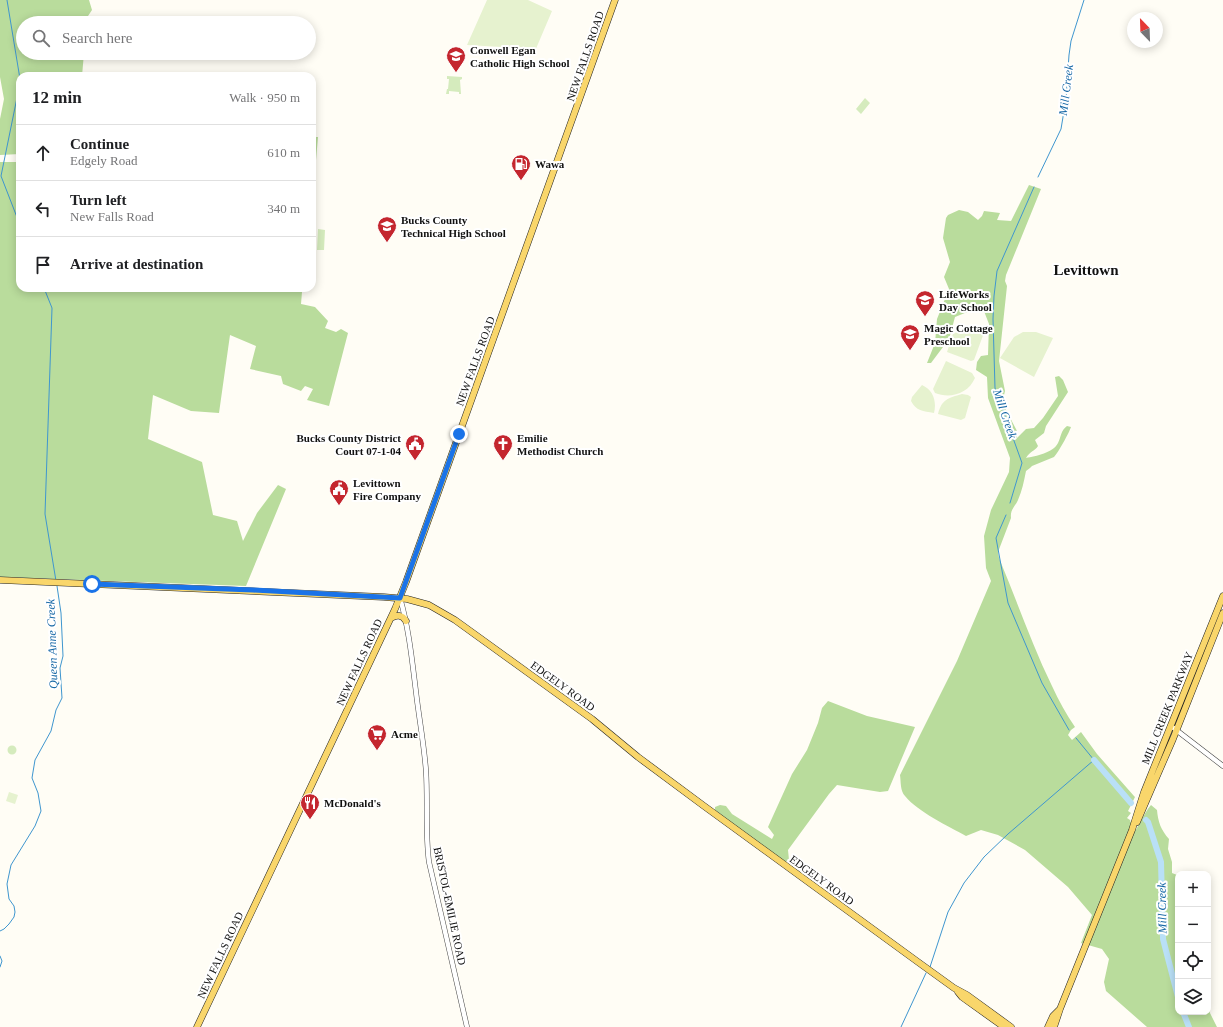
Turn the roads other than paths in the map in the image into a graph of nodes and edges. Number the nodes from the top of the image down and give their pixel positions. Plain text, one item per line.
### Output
1 (615, 0) edge
2 (0, 580) edge
3 (1223, 596) edge
4 (400, 598) junction
5 (1223, 613) edge
6 (391, 618) junction
7 (406, 620) junction
8 (1171, 726) junction
9 (1176, 730) junction
10 (1223, 766) edge
11 (1132, 830) junction
12 (954, 988) junction
13 (1060, 1009) junction
14 (197, 1027) edge
15 (467, 1027) edge
16 (1004, 1027) edge
17 (1011, 1027) edge
18 (1048, 1027) edge
19 (1054, 1027) edge

1 - 4 main road, NEW FALLS ROAD
2 - 4 main road, EDGELY ROAD
3 - 8 main road, MILL CREEK PARKWAY
4 - 6 main road, NEW FALLS ROAD
4 - 7 street, BRISTOL-EMILIE ROAD
4 - 12 main road, EDGELY ROAD
5 - 9 main road, MILL CREEK PARKWAY
6 - 7 main road
6 - 14 main road, NEW FALLS ROAD
7 - 15 street, BRISTOL-EMILIE ROAD
8 - 9 street
8 - 11 main road, MILL CREEK PARKWAY
9 - 10 street
9 - 11 main road, MILL CREEK PARKWAY
11 - 13 main road, MILL CREEK PARKWAY
12 - 16 main road, EDGELY ROAD
12 - 17 main road, EDGELY ROAD
13 - 18 main road, MILL CREEK PARKWAY
13 - 19 main road, MILL CREEK PARKWAY

